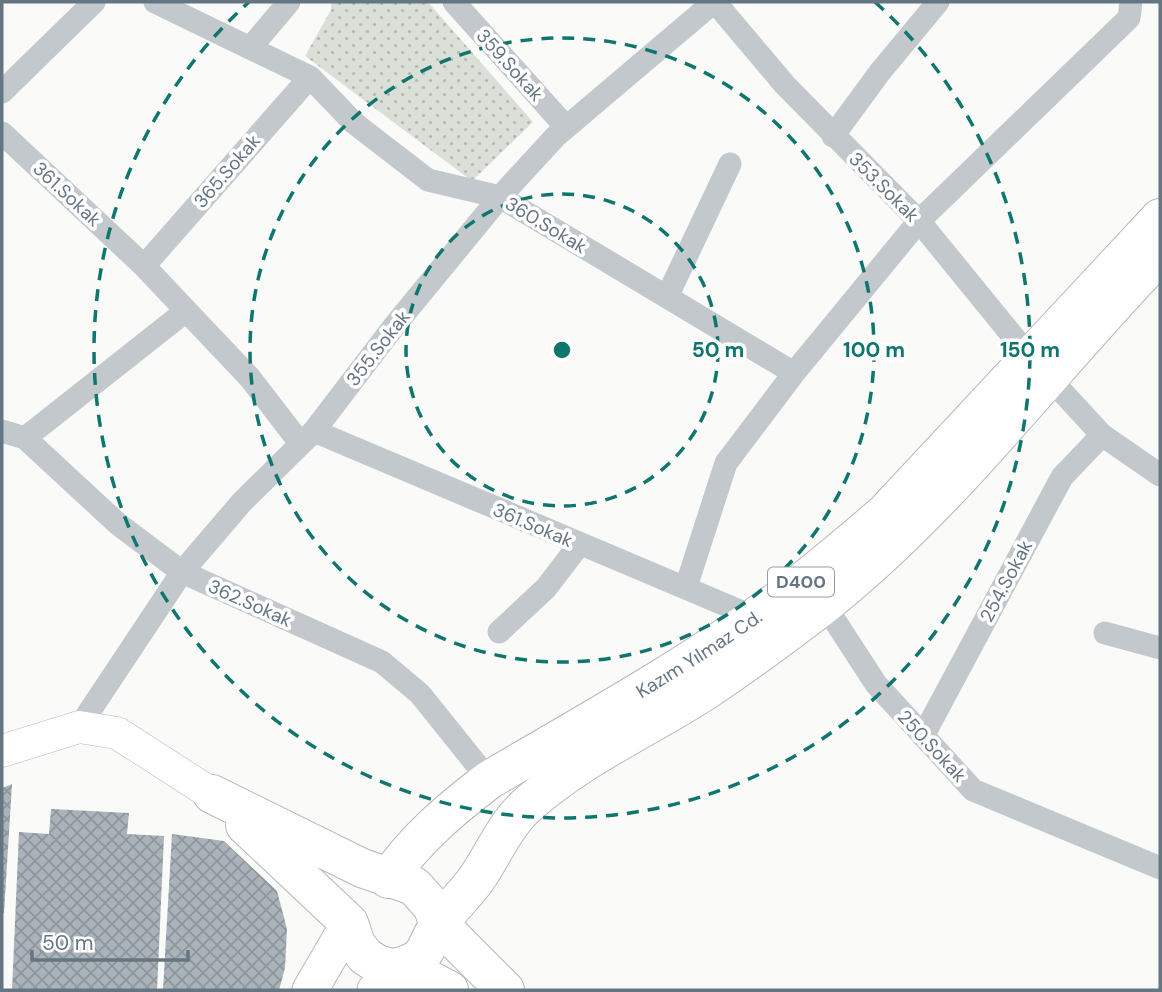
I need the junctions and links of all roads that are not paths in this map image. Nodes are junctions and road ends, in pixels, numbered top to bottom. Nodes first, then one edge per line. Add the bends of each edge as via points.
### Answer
1 (94, 2) edge
2 (155, 2) edge
3 (289, 2) edge
4 (454, 2) edge
5 (715, 2) edge
6 (938, 2) edge
7 (1130, 2) edge
8 (193, 10) edge
9 (251, 47) junction
10 (310, 77) junction
11 (2, 92) edge
12 (566, 127) junction
13 (2, 133) edge
14 (833, 136) junction
15 (730, 164) dead end
16 (500, 197) junction
17 (1160, 218) edge
18 (919, 221) junction
19 (1160, 255) edge
20 (144, 266) junction
21 (667, 297) junction
22 (186, 311) junction
23 (1039, 367) junction
24 (794, 373) junction
25 (2, 431) edge
26 (1102, 435) junction
27 (307, 437) junction
28 (25, 438) junction
29 (1160, 475) edge
30 (579, 545) junction
31 (182, 572) junction
32 (686, 587) junction
33 (824, 604) junction
34 (754, 617) junction
35 (499, 632) dead end
36 (1105, 633) dead end
37 (1160, 648) edge
38 (79, 727) junction
39 (923, 736) junction
40 (2, 751) edge
41 (489, 780) junction
42 (212, 794) junction
43 (1160, 868) edge
44 (388, 879) junction
45 (349, 923) junction
46 (439, 924) junction
47 (384, 979) edge
48 (310, 990) edge
49 (449, 990) edge
50 (505, 990) edge

1 - 11 street
2 - 8 street, 360.Sokak
3 - 9 street
4 - 12 street, 359.Sokak
5 - 12 street, 355.Sokak
5 - 14 street, 353.Sokak
6 - 14 street
7 - 18 street via 1129,18
8 - 9 street, 360.Sokak
9 - 10 street, 360.Sokak
10 - 16 street, 360.Sokak via 354,123 428,180
10 - 20 street, 365.Sokak
12 - 16 street, 355.Sokak
13 - 20 street, 361.Sokak
14 - 18 street, 353.Sokak
15 - 21 street
16 - 21 street, 360.Sokak
16 - 27 street, 355.Sokak
17 - 23 highway, Kazım Yılmaz Cd. / D400
18 - 23 street, 353.Sokak
18 - 24 street
19 - 23 highway, Kazım Yılmaz Cd. / D400 via 1091,326
20 - 22 street, 361.Sokak
21 - 24 street, 360.Sokak
22 - 27 street, 361.Sokak
22 - 28 street
23 - 26 street, 353.Sokak
23 - 33 highway, Kazım Yılmaz Cd. / D400 via 993,442 906,535
23 - 34 highway, Kazım Yılmaz Cd. / D400 via 885,513
24 - 32 street via 726,463
25 - 28 street, 362.Sokak
26 - 29 street, 353.Sokak
26 - 39 street, 254.Sokak via 1062,477
27 - 30 street, 361.Sokak
27 - 31 street, 355.Sokak via 242,502
28 - 31 street, 362.Sokak via 118,524
30 - 32 street, 361.Sokak
30 - 35 street via 546,588
31 - 38 street, 355.Sokak
31 - 41 street, 362.Sokak via 382,662 420,694
32 - 34 street, 361.Sokak
33 - 39 street, 250.Sokak via 876,684
33 - 46 highway, Kazım Yılmaz Cd. / D400 via 708,689 549,786 522,811
34 - 41 highway, Kazım Yılmaz Cd. / D400
36 - 37 street
38 - 40 street
38 - 42 street via 117,733
39 - 43 street, 250.Sokak via 973,790
41 - 44 highway, Kazım Yılmaz Cd. / D400 via 407,850
42 - 44 highway
42 - 45 highway
44 - 45 highway, D400 via 363,894
44 - 46 highway via 414,886 425,895
45 - 47 highway via 356,944 377,964
45 - 48 main road
46 - 47 highway, D400 via 419,959
46 - 50 highway
47 - 49 highway via 422,976

